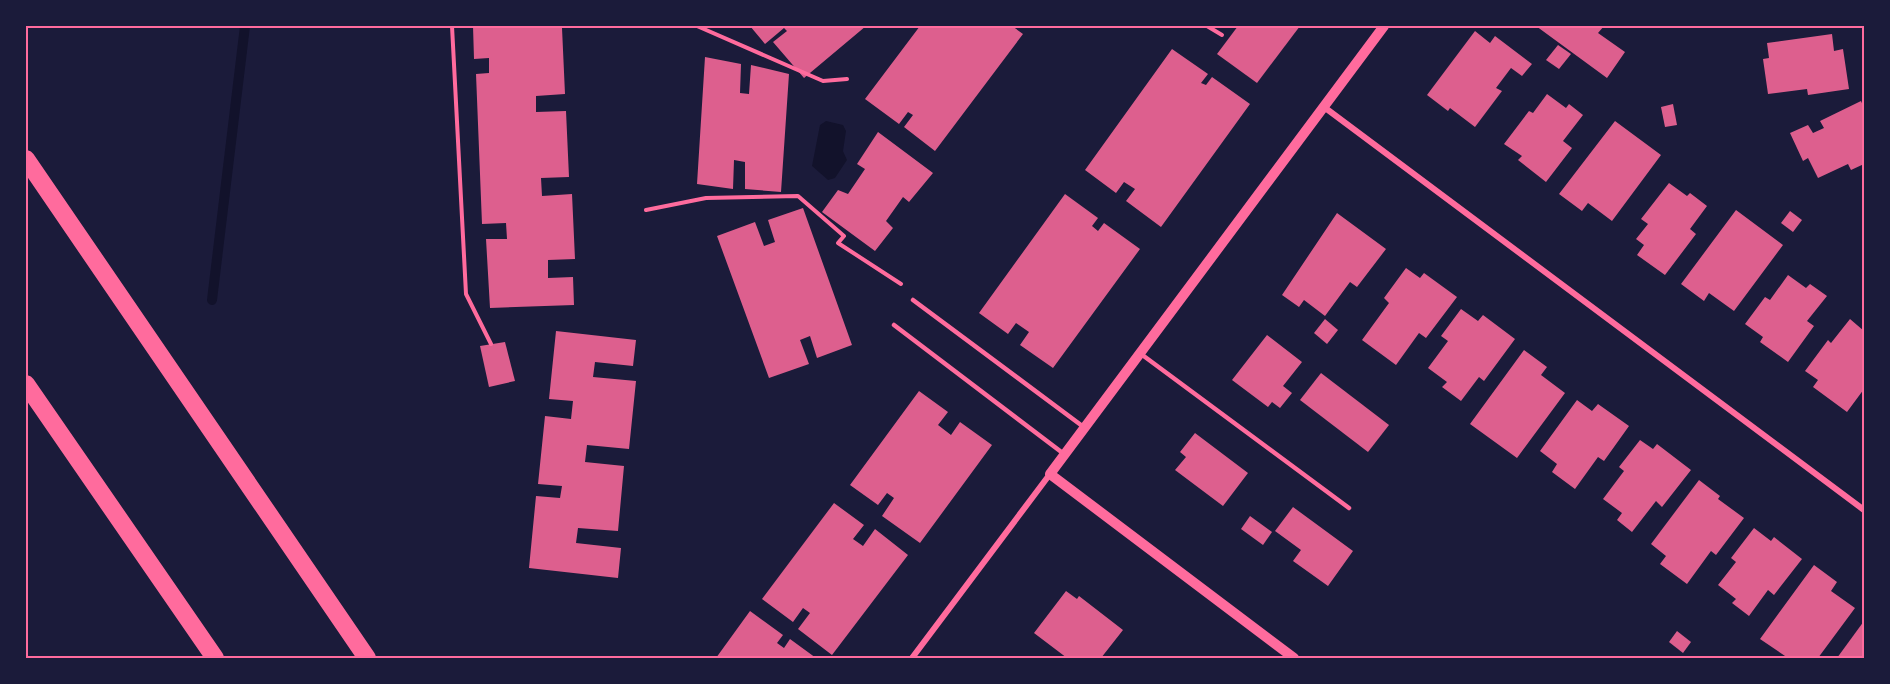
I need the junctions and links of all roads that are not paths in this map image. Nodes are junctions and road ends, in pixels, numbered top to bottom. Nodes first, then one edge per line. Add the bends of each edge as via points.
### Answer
1 (1384, 26) edge
2 (1324, 107) junction
3 (26, 159) edge
4 (913, 300) dead end
5 (894, 325) dead end
6 (1140, 353) junction
7 (26, 384) edge
8 (1085, 428) junction
9 (1065, 454) junction
10 (1050, 474) junction
11 (1348, 508) dead end
12 (1864, 510) edge
13 (215, 658) edge
14 (367, 658) edge
15 (912, 658) edge
16 (1294, 658) edge

1 - 2 street
2 - 6 street
2 - 12 street
3 - 14 highway
4 - 8 lane
5 - 9 lane
6 - 8 street
6 - 11 lane
7 - 13 highway
8 - 9 street
9 - 10 street
10 - 15 street
10 - 16 street

